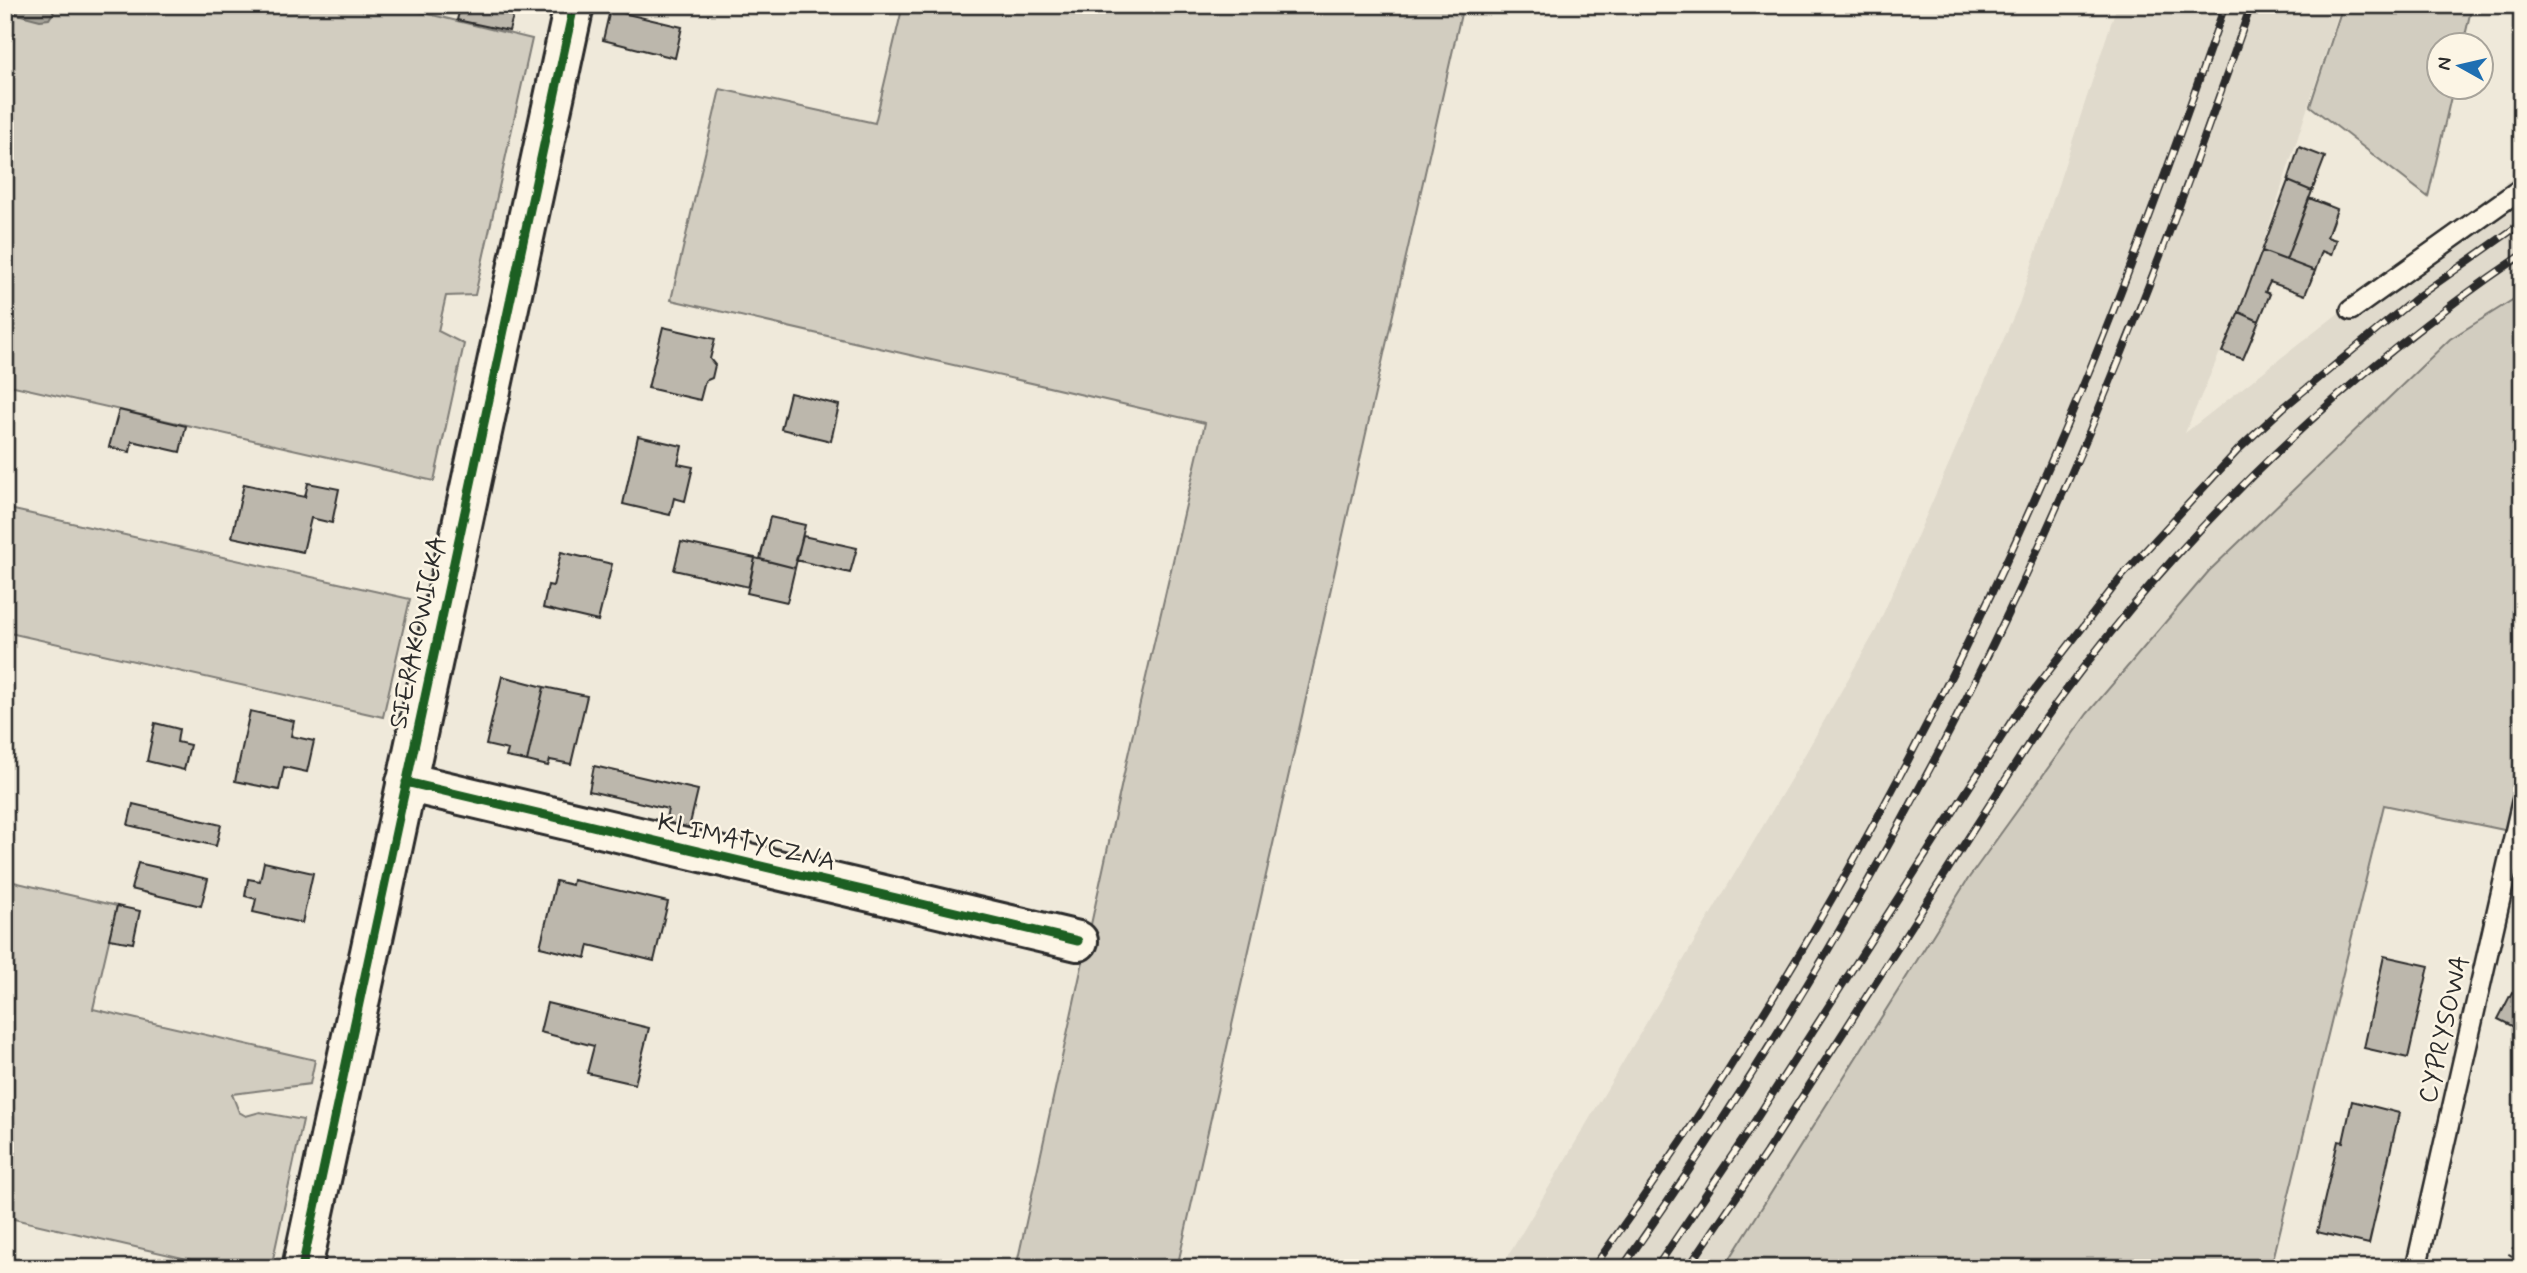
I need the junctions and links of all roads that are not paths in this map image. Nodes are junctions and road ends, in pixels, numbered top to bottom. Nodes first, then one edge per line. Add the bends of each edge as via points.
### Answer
1 (574, 5) edge
2 (2522, 188) edge
3 (2351, 310) dead end
4 (407, 782) junction
5 (2522, 802) edge
6 (1078, 941) dead end
7 (302, 1268) edge
8 (2416, 1268) edge

1 - 4 street, SIERAKOWICKA
2 - 3 lane
4 - 6 street, KLIMATYCZNA
4 - 7 street, SIERAKOWICKA
5 - 8 lane, CYPRYSOWA

